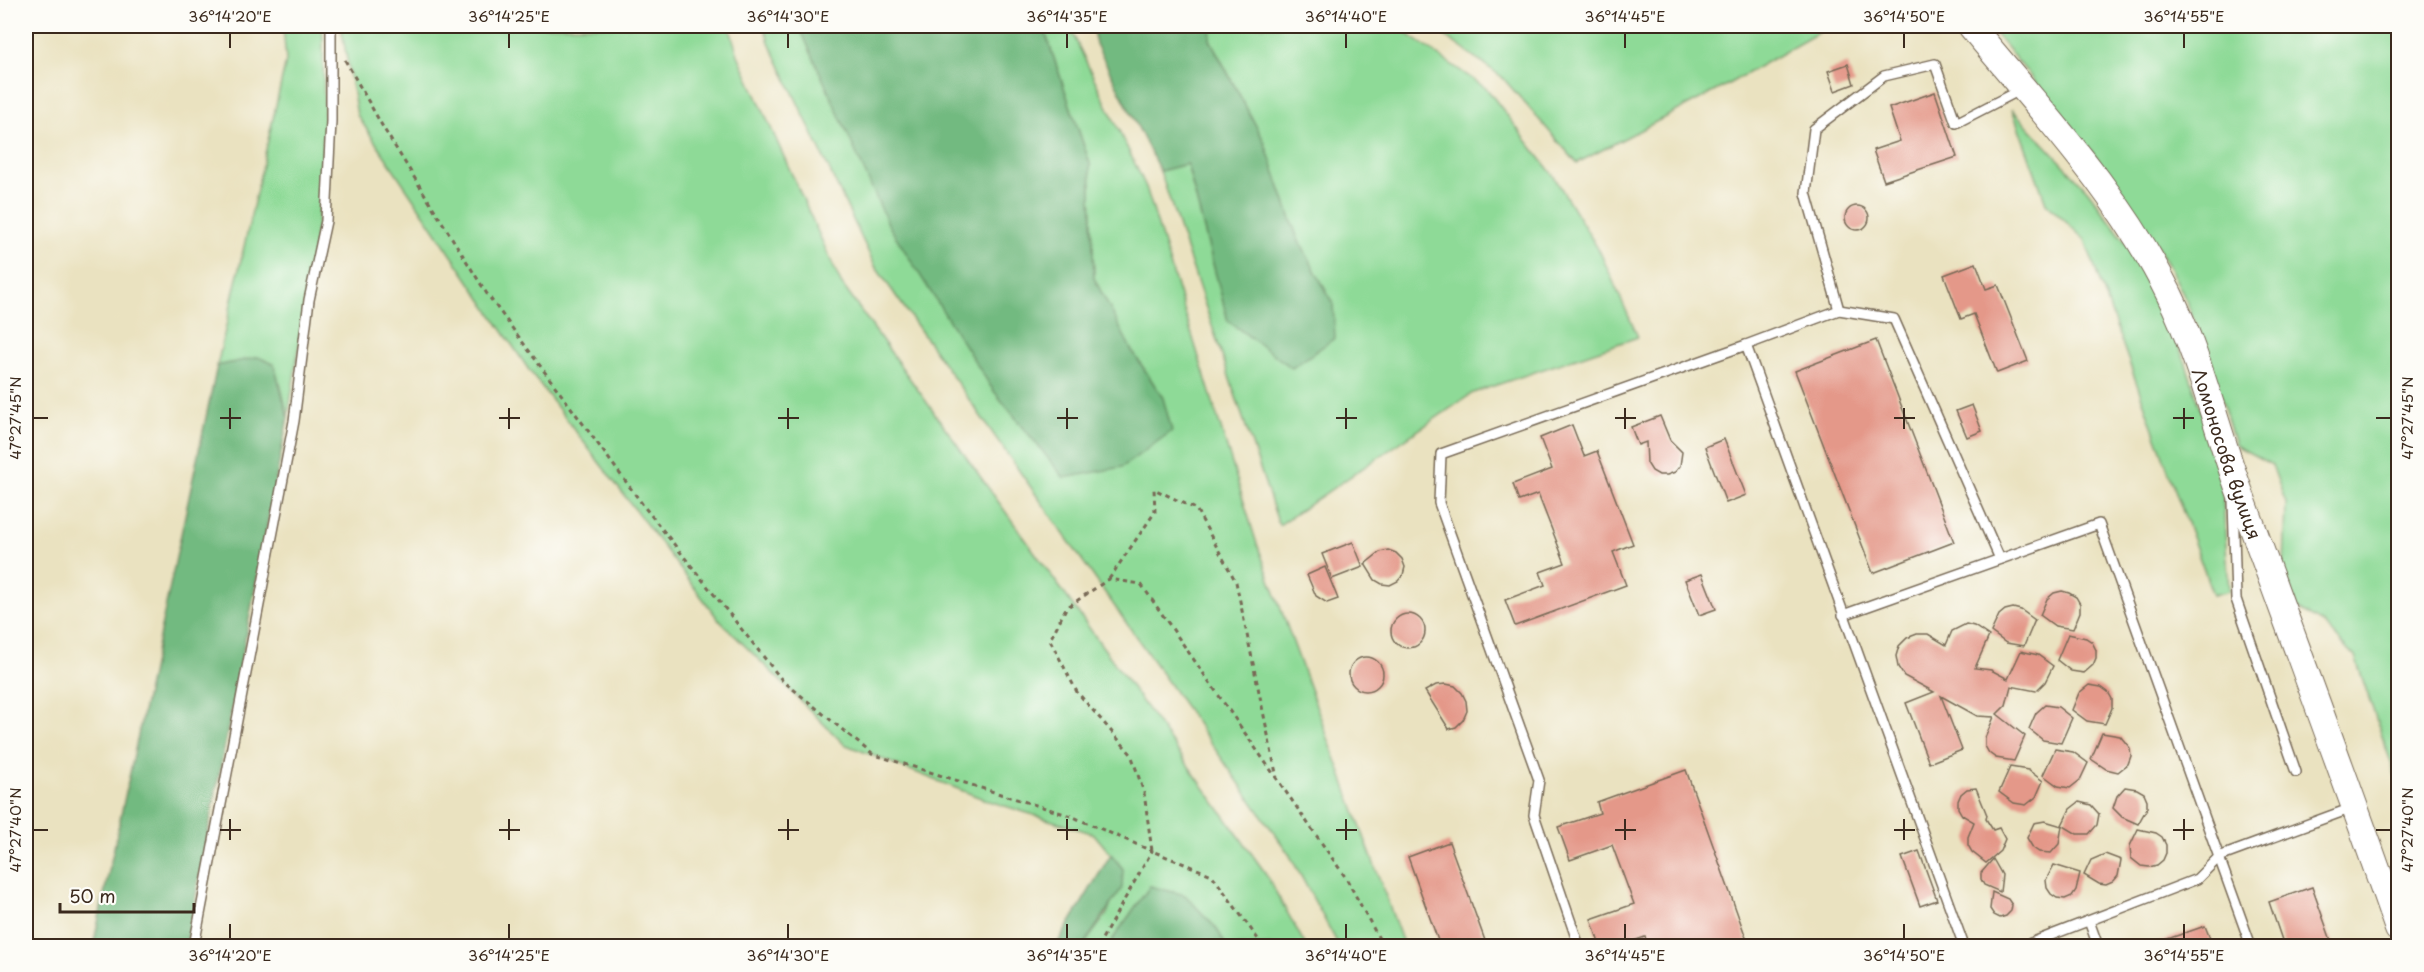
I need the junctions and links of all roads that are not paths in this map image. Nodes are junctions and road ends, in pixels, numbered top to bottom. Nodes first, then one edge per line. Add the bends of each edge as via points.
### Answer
1 (1971, 26) edge
2 (331, 30) edge
3 (2023, 89) junction
4 (1839, 310) junction
5 (1746, 345) junction
6 (2232, 471) junction
7 (2000, 559) junction
8 (1843, 615) junction
9 (2296, 772) dead end
10 (2355, 807) junction
11 (2219, 857) junction
12 (2090, 921) junction
13 (2398, 929) edge
14 (194, 946) edge
15 (1580, 946) edge
16 (1964, 946) edge
17 (2023, 946) edge
18 (2098, 946) edge
19 (2251, 946) edge

1 - 3 street, Ломоносова вулиця
2 - 14 lane via 326,220 309,300 294,421
3 - 4 lane via 1956,123 1935,64 1884,76 1814,129 1806,193
3 - 6 street, Ломоносова вулиця via 2095,177 2169,293 2196,356
4 - 5 lane
4 - 7 lane via 1894,320
5 - 8 lane
5 - 15 lane via 1442,454 1440,503 1539,780 1534,814
6 - 9 lane via 2236,599
6 - 10 street, Ломоносова вулиця
7 - 8 lane
7 - 11 lane via 2099,524
8 - 16 lane
10 - 11 lane
10 - 13 street, Ломоносова вулиця
11 - 12 lane via 2197,879
11 - 19 lane
12 - 17 lane
12 - 18 lane

